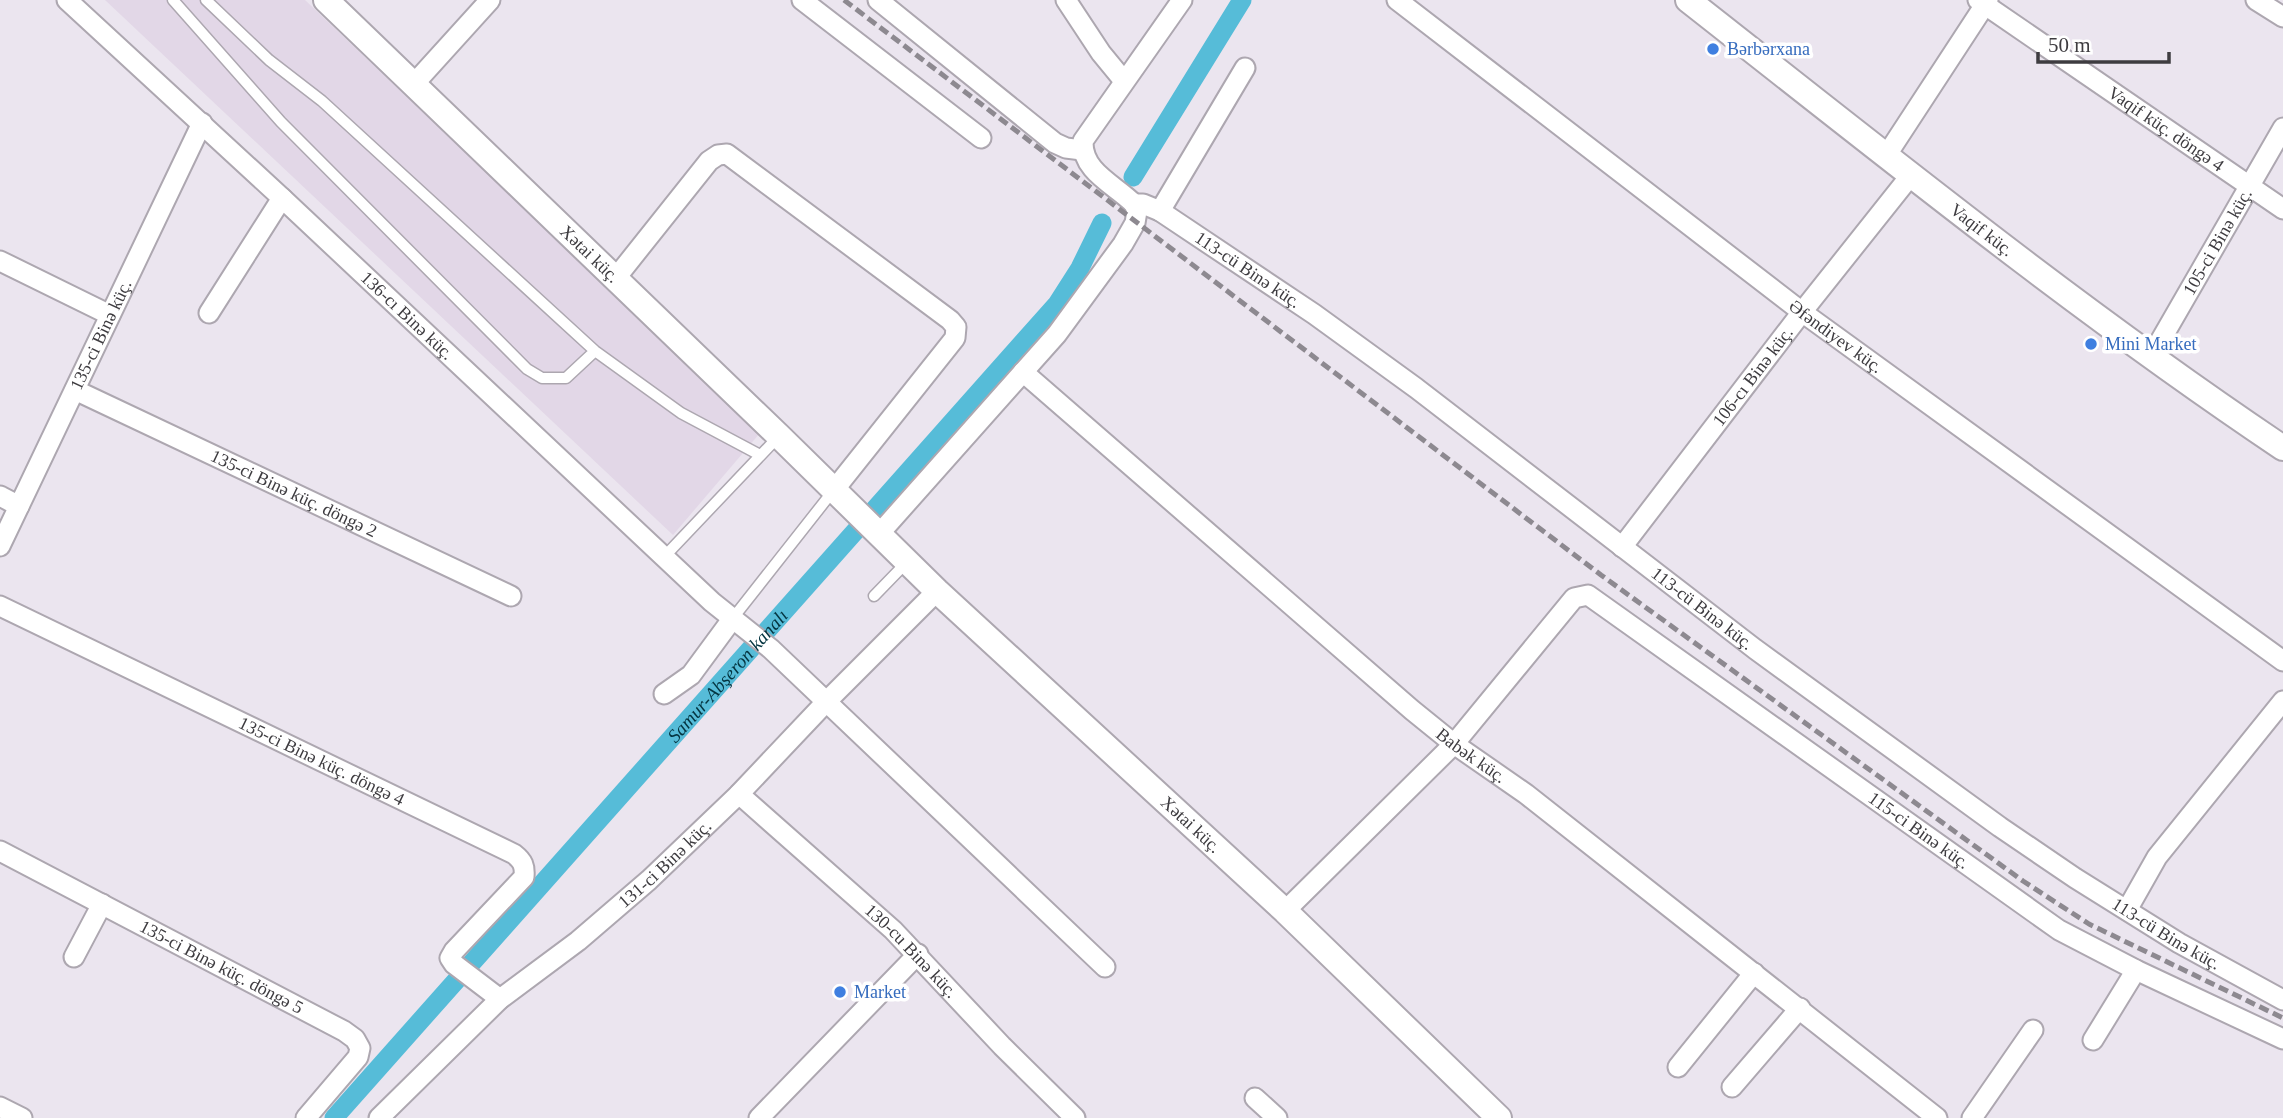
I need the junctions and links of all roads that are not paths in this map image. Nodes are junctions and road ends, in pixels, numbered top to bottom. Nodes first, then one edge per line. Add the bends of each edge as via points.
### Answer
1 (67, 0) edge
2 (173, 0) edge
3 (206, 0) edge
4 (326, 0) edge
5 (490, 0) edge
6 (802, 0) edge
7 (1066, 0) edge
8 (1182, 0) edge
9 (1397, 0) edge
10 (1688, 0) edge
11 (2256, 0) edge
12 (882, 1) edge
13 (1984, 2) edge
14 (2283, 17) edge
15 (1245, 68) dead end
16 (1124, 81) junction
17 (413, 85) junction
18 (202, 123) junction
19 (2283, 128) edge
20 (981, 138) dead end
21 (1082, 150) junction
22 (1886, 156) junction
23 (1911, 175) junction
24 (2250, 186) junction
25 (282, 198) junction
26 (1134, 204) junction
27 (2283, 209) edge
28 (1160, 211) junction
29 (0, 261) edge
30 (615, 279) junction
31 (1802, 312) junction
32 (209, 313) dead end
33 (110, 315) junction
34 (595, 351) junction
35 (2151, 357) junction
36 (1023, 372) junction
37 (75, 390) junction
38 (779, 436) junction
39 (2283, 448) edge
40 (760, 455) junction
41 (834, 490) junction
42 (0, 496) edge
43 (19, 506) junction
44 (879, 534) junction
45 (0, 546) edge
46 (1622, 547) junction
47 (664, 557) junction
48 (907, 562) junction
49 (937, 591) junction
50 (511, 596) dead end
51 (874, 596) dead end
52 (0, 606) edge
53 (740, 624) junction
54 (2283, 661) edge
55 (664, 694) dead end
56 (827, 701) junction
57 (2281, 707) edge
58 (1454, 744) junction
59 (738, 794) junction
60 (0, 851) edge
61 (102, 904) junction
62 (2127, 910) junction
63 (1285, 911) junction
64 (918, 954) junction
65 (74, 957) dead end
66 (1105, 967) dead end
67 (2136, 970) junction
68 (1754, 973) junction
69 (500, 999) junction
70 (2283, 1000) edge
71 (1800, 1008) junction
72 (2033, 1030) dead end
73 (2283, 1039) edge
74 (2093, 1040) dead end
75 (1678, 1067) dead end
76 (1732, 1087) dead end
77 (1255, 1098) dead end
78 (0, 1107) edge
79 (22, 1118) edge
80 (306, 1118) edge
81 (379, 1118) edge
82 (759, 1118) edge
83 (1075, 1118) edge
84 (1277, 1118) edge
85 (1499, 1118) edge
86 (1937, 1118) edge
87 (1972, 1118) edge

1 - 18 street, 136-cı Binə küç.
2 - 34 lane via 281,122 527,369 542,378 566,379
3 - 34 lane
4 - 17 street, Xətai küç.
5 - 17 street
6 - 20 street
7 - 16 street
8 - 16 street
9 - 31 street, Əfəndiyev küç.
10 - 22 street, Vaqif küç.
11 - 14 street
12 - 21 street via 1055,143
13 - 22 street
13 - 24 street, Vaqif küç. döngə 4
15 - 28 street
16 - 21 street via 1088,131
17 - 30 street, Xətai küç.
18 - 25 street, 136-cı Binə küç.
18 - 33 street, 135-ci Binə küç.
19 - 24 street, 105-ci Binə küç.
21 - 26 street via 1091,166
22 - 23 street, Vaqif küç.
23 - 31 street, 106-cı Binə küç.
23 - 35 street, Vaqif küç.
24 - 27 street, Vaqif küç. döngə 4
24 - 35 street, 105-ci Binə küç.
25 - 32 street
25 - 47 street, 136-cı Binə küç.
26 - 28 street, 113-cü Binə küç.
26 - 36 street via 1135,223 1112,260
28 - 46 street, 113-cü Binə küç. via 1337,330
29 - 33 street
30 - 38 street, Xətai küç.
30 - 41 street via 709,161 727,154 950,320 956,327 955,338
31 - 46 street, 106-cı Binə küç.
31 - 54 street, Əfəndiyev küç.
33 - 37 street, 135-ci Binə küç.
34 - 40 lane via 681,413
35 - 39 street, Vaqif küç.
36 - 44 street
36 - 58 street, Babək küç.
37 - 43 street, 135-ci Binə küç.
37 - 50 street, 135-ci Binə küç. döngə 2
38 - 40 lane
38 - 41 street, Xətai küç.
40 - 47 lane
41 - 44 street, Xətai küç.
41 - 53 lane
42 - 43 street
43 - 45 street, 135-ci Binə küç.
44 - 48 street, Xətai küç.
46 - 62 street, 113-cü Binə küç. via 1989,819
47 - 53 street, 136-cı Binə küç.
48 - 49 street, Xətai küç.
48 - 51 lane
49 - 56 street, 131-ci Binə küç.
49 - 63 street, Xətai küç.
52 - 69 street, 135-ci Binə küç. döngə 4 via 522,860 524,877 450,958
53 - 55 street via 691,675
53 - 56 street, 136-cı Binə küç.
56 - 59 street, 131-ci Binə küç.
56 - 66 street, 136-cı Binə küç.
57 - 62 street via 2157,857
58 - 63 street
58 - 67 street, 115-ci Binə küç. via 1574,598 1588,595 2059,930
58 - 68 street, Babək küç. via 1527,794
59 - 64 street, 130-cu Binə küç.
59 - 69 street, 131-ci Binə küç. via 607,918
60 - 61 street, 135-ci Binə küç. döngə 5
61 - 65 street
61 - 80 street, 135-ci Binə küç. döngə 5 via 355,1039 358,1057
62 - 70 street, 113-cü Binə küç.
63 - 85 street, Xətai küç.
64 - 82 street
64 - 83 street, 130-cu Binə küç.
67 - 73 street, 115-ci Binə küç.
67 - 74 street
68 - 71 street, Babək küç.
68 - 75 street
69 - 81 street, 131-ci Binə küç.
71 - 76 street
71 - 86 street, Babək küç.
72 - 87 street
77 - 84 street
78 - 79 street

